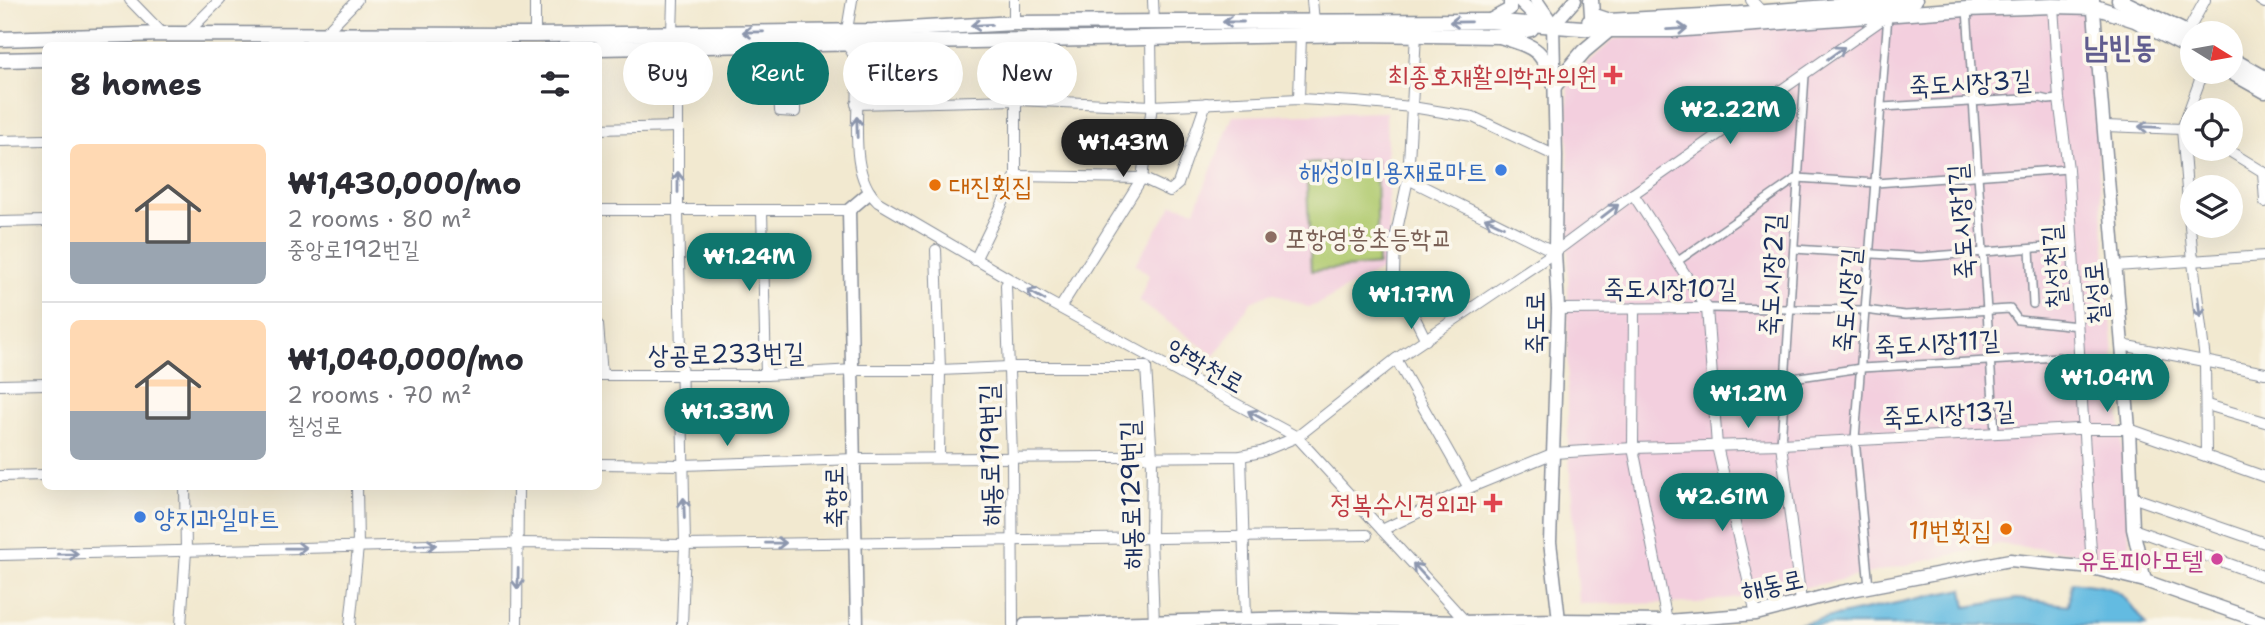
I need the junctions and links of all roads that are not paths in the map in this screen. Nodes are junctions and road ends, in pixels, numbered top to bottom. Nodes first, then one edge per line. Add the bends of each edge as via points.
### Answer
1 (130, 0) edge
2 (220, 0) edge
3 (357, 0) edge
4 (535, 0) edge
5 (673, 0) edge
6 (852, 0) edge
7 (1014, 0) edge
8 (1153, 0) edge
9 (1312, 0) edge
10 (1510, 0) edge
11 (1519, 0) edge
12 (1536, 0) edge
13 (1574, 0) edge
14 (1591, 0) edge
15 (1751, 0) edge
16 (1915, 0) edge
17 (2119, 0) edge
18 (2205, 0) edge
19 (2260, 0) edge
20 (1858, 2) edge
21 (2265, 3) edge
22 (2094, 4) edge
23 (1890, 6) edge
24 (2053, 6) junction
25 (1967, 9) junction
26 (1762, 12) junction
27 (1488, 21) junction
28 (2196, 21) edge
29 (1154, 22) junction
30 (1314, 22) junction
31 (1014, 23) junction
32 (1553, 25) junction
33 (1609, 25) junction
34 (2180, 29) edge
35 (163, 34) junction
36 (186, 34) junction
37 (324, 34) junction
38 (1301, 34) junction
39 (1416, 34) junction
40 (535, 35) junction
41 (846, 36) junction
42 (1499, 36) junction
43 (1151, 37) junction
44 (0, 39) edge
45 (512, 40) edge
46 (675, 40) junction
47 (780, 40) junction
48 (849, 42) edge
49 (2180, 43) edge
50 (602, 48) edge
51 (42, 59) edge
52 (0, 60) edge
53 (2244, 66) edge
54 (1805, 75) junction
55 (2265, 78) edge
56 (2244, 79) edge
57 (1555, 85) junction
58 (2265, 91) edge
59 (1299, 99) junction
60 (2059, 99) junction
61 (1973, 102) junction
62 (1077, 103) edge
63 (1206, 103) junction
64 (856, 105) edge
65 (1016, 105) edge
66 (1152, 106) junction
67 (1412, 107) junction
68 (1882, 107) junction
69 (2105, 126) junction
70 (678, 127) junction
71 (602, 129) edge
72 (2180, 131) edge
73 (42, 140) edge
74 (0, 141) edge
75 (1556, 156) junction
76 (2243, 160) edge
77 (2189, 161) edge
78 (2068, 169) junction
79 (2264, 173) edge
80 (1978, 175) junction
81 (1016, 176) junction
82 (1142, 178) junction
83 (1797, 178) junction
84 (1408, 179) junction
85 (1876, 183) junction
86 (1633, 194) junction
87 (873, 198) junction
88 (2265, 202) edge
89 (602, 210) edge
90 (849, 210) junction
91 (678, 211) junction
92 (762, 211) junction
93 (42, 221) edge
94 (0, 222) edge
95 (2073, 245) junction
96 (1794, 249) junction
97 (2030, 249) junction
98 (936, 250) dead end
99 (1555, 252) junction
100 (1871, 254) junction
101 (1983, 254) junction
102 (2265, 256) edge
103 (975, 260) junction
104 (1678, 261) junction
105 (2193, 262) junction
106 (2116, 266) junction
107 (1006, 285) dead end
108 (2033, 304) dead end
109 (1060, 308) junction
110 (1634, 308) junction
111 (1707, 308) junction
112 (1791, 308) junction
113 (1558, 309) junction
114 (1866, 310) junction
115 (1987, 310) junction
116 (2078, 326) junction
117 (1426, 340) junction
118 (2122, 345) junction
119 (2058, 357) dead end
120 (1396, 359) junction
121 (1990, 360) junction
122 (2205, 360) junction
123 (1009, 367) junction
124 (1146, 367) joint
125 (1861, 368) junction
126 (854, 370) junction
127 (940, 370) junction
128 (2265, 373) edge
129 (602, 375) edge
130 (766, 375) junction
131 (681, 376) junction
132 (1786, 379) junction
133 (42, 384) edge
134 (0, 385) edge
135 (2207, 405) junction
136 (2265, 422) edge
137 (2085, 429) junction
138 (2129, 429) junction
139 (1995, 432) junction
140 (1297, 436) junction
141 (1855, 439) junction
142 (1781, 444) junction
143 (1717, 446) junction
144 (1633, 448) junction
145 (1555, 453) junction
146 (1241, 456) junction
147 (2206, 456) junction
148 (1012, 457) junction
149 (1152, 457) junction
150 (939, 458) junction
151 (856, 459) junction
152 (602, 464) edge
153 (682, 465) junction
154 (42, 475) edge
155 (0, 476) edge
156 (2265, 477) edge
157 (1469, 488) junction
158 (185, 490) edge
159 (357, 490) edge
160 (518, 490) edge
161 (2132, 497) junction
162 (2133, 529) junction
163 (1382, 530) junction
164 (1367, 535) dead end
165 (1150, 538) junction
166 (1245, 538) junction
167 (1012, 539) junction
168 (855, 541) junction
169 (518, 542) junction
170 (2265, 543) edge
171 (685, 545) junction
172 (358, 547) junction
173 (186, 551) junction
174 (0, 555) edge
175 (2092, 568) junction
176 (2265, 577) edge
177 (2145, 582) junction
178 (1869, 587) junction
179 (1801, 602) junction
180 (1756, 614) junction
181 (1246, 620) junction
182 (1667, 621) junction
183 (1466, 622) junction
184 (1559, 622) edge
185 (2265, 623) edge
186 (1154, 624) edge
187 (181, 625) edge
188 (350, 625) edge
189 (517, 625) edge
190 (682, 625) edge
191 (857, 625) edge
192 (1013, 625) edge
193 (1025, 625) edge

1 - 35 street
2 - 36 street
3 - 37 street
4 - 40 street
5 - 46 street
6 - 41 street
7 - 31 street
8 - 29 street
9 - 30 street
10 - 27 main road via 1510,9
11 - 32 main road
12 - 32 main road
13 - 32 main road
14 - 32 main road
14 - 33 main road via 1592,15
15 - 26 street
16 - 23 main road
17 - 34 main road
18 - 28 street
19 - 21 street
20 - 23 main road
20 - 26 main road
22 - 24 main road
22 - 49 main road
22 - 69 main road, 칠성로
23 - 25 main road
33 -> 23 main road via 1672,30
54 -> 23 street
23 - 68 street, 죽도시장길
24 - 25 main road
24 - 60 street, 칠성천길
25 - 61 street, 죽도시장1길
26 - 33 main road
27 -> 30 main road
27 - 32 main road
30 -> 29 main road
29 - 31 main road
31 -> 41 main road
32 - 33 main road
32 - 42 main road
32 - 57 main road, 죽도로
33 - 57 main road
35 - 36 main road
35 - 44 main road
36 - 37 main road
37 - 45 main road
38 - 39 main road
38 - 43 main road
38 - 59 street
39 - 42 main road
39 - 67 street
40 - 45 main road
40 - 46 main road
41 - 43 main road
41 - 47 main road
41 - 48 street
42 - 57 main road via 1535,48
43 - 66 street
46 - 47 main road
46 - 50 main road
46 - 70 street
47 - 47 street via 780,111 795,112 795,106 784,105
51 - 52 main road
53 - 55 main road
54 - 83 street, 죽도시장2길
54 - 86 street
56 - 58 main road
57 - 75 main road, 죽도로
59 - 63 street
59 - 67 street
60 - 61 street, 죽도시장3길
60 - 78 street, 칠성천길
61 - 68 street, 죽도시장3길
61 - 80 street, 죽도시장1길
62 - 66 street
63 - 66 street
63 - 82 street via 1178,184 1170,191
87 -> 64 street via 858,155
65 - 81 street
66 - 82 street
67 - 75 street via 1473,117
67 - 84 street
68 - 85 street, 죽도시장길
72 -> 69 street
69 - 106 main road, 칠성로
70 - 71 street
91 -> 70 street
73 - 74 street
75 - 99 main road, 죽도로
76 - 79 street
77 - 105 street
78 - 80 street
78 - 95 street, 칠성천길
79 - 88 street
80 - 85 street
80 - 101 street, 죽도시장1길
81 - 82 street
81 - 103 street
82 - 109 street
83 - 85 street
83 - 96 street, 죽도시장2길
83 - 104 street
99 -> 84 street
84 - 117 street via 1395,239 1394,276
85 - 100 street, 죽도시장길
99 -> 86 street
86 - 104 street
87 - 90 main road
87 - 103 street, 양학천로
89 - 91 street
90 - 92 street
90 - 126 main road, 축항로
91 - 92 street
91 - 131 street
92 - 130 street
93 - 94 street
95 - 97 street
95 - 116 street, 칠성천길
96 - 100 street
96 - 112 street, 죽도시장2길
97 - 101 street
97 - 108 street
98 - 127 street
99 - 113 main road, 죽도로
99 - 117 street
100 - 101 street
100 - 114 street, 죽도시장길
101 - 115 street, 죽도시장1길
102 - 105 street
109 -> 103 street, 양학천로
104 - 111 street
105 - 106 street
105 -> 122 street
106 - 118 main road, 칠성로
107 - 123 street, 해동로119번길
140 -> 109 street, 양학천로
110 - 111 street, 죽도시장10길
110 - 113 street, 죽도시장10길
110 - 144 street
111 - 112 street, 죽도시장10길
111 - 143 street
112 - 114 street, 죽도시장10길
112 - 132 street, 죽도시장2길
113 - 145 main road, 죽도로
114 - 115 street, 죽도시장10길 via 1905,315
114 - 125 street, 죽도시장길
115 - 116 street, 죽도시장10길 via 2010,309 2018,320
115 - 121 street, 죽도시장1길
116 - 137 street, 칠성천길
117 - 120 street
118 - 122 street
118 - 138 main road, 칠성로
119 - 121 street, 죽도시장11길
120 - 140 street
120 - 157 street
121 - 125 street, 죽도시장11길
121 - 139 street, 죽도시장1길
122 - 128 street
122 - 135 street
123 - 124 street, 양학천로
123 - 127 street
123 - 148 street, 해동로119번길
124 - 149 street, 해동로129번길
125 - 132 street, 죽도시장11길
125 - 141 street, 죽도시장길
126 - 127 street
126 - 130 street, 상공로233번길
126 - 151 main road, 축항로
127 - 150 street
129 - 131 street, 상공로233번길
130 - 131 street, 상공로233번길
131 - 153 street
132 - 142 street, 죽도시장2길
133 - 134 street
135 - 136 street
135 - 147 street
137 - 138 street, 죽도시장13길
137 - 139 street, 죽도시장13길
137 - 175 street, 칠성천길
138 - 147 street, 죽도시장13길
138 - 161 main road, 칠성로
139 - 141 street, 죽도시장13길
140 - 146 street
140 - 163 street, 양학천로
141 - 142 street, 죽도시장13길
141 - 178 street, 죽도시장길
142 - 143 street, 죽도시장13길
142 - 179 street, 죽도시장2길
143 - 144 street, 죽도시장13길
143 - 180 street
144 - 145 street, 죽도시장13길
144 - 182 street
145 - 157 street, 죽도시장13길
145 - 184 main road, 죽도로 via 1550,542
146 - 149 street
146 - 166 street
147 - 156 street, 죽도시장13길
148 - 149 street
148 - 150 street
148 - 167 street, 해동로119번길
149 - 165 street, 해동로129번길
150 - 151 street
151 - 153 street
151 - 168 main road, 축항로
152 - 153 street
171 -> 153 street
154 - 155 street
157 - 163 street, 죽도시장13길
158 - 173 street
159 - 172 street
160 - 169 street
161 - 162 main road, 칠성로
161 - 170 street
162 - 176 street
162 - 177 main road, 칠성로
183 -> 163 street, 양학천로
164 - 166 street
165 - 166 street
165 - 167 street
165 - 186 street, 해동로129번길
166 - 181 street
167 - 168 street
167 - 192 street, 해동로119번길
171 -> 168 street
168 - 191 main road, 축항로
169 - 171 street
172 -> 169 street
169 -> 189 street
171 - 190 street
173 -> 172 street
172 - 188 street
174 -> 173 street
173 - 187 street
175 - 177 main road, 해동로
175 - 178 main road, 해동로 via 2010,560
177 - 185 main road, 해동로
178 - 179 main road, 해동로
179 - 180 main road, 해동로
180 - 182 main road, 해동로
181 - 183 main road, 해동로
181 - 186 main road, 해동로
182 - 184 main road, 해동로
183 - 184 main road, 해동로
186 - 193 main road, 해동로

